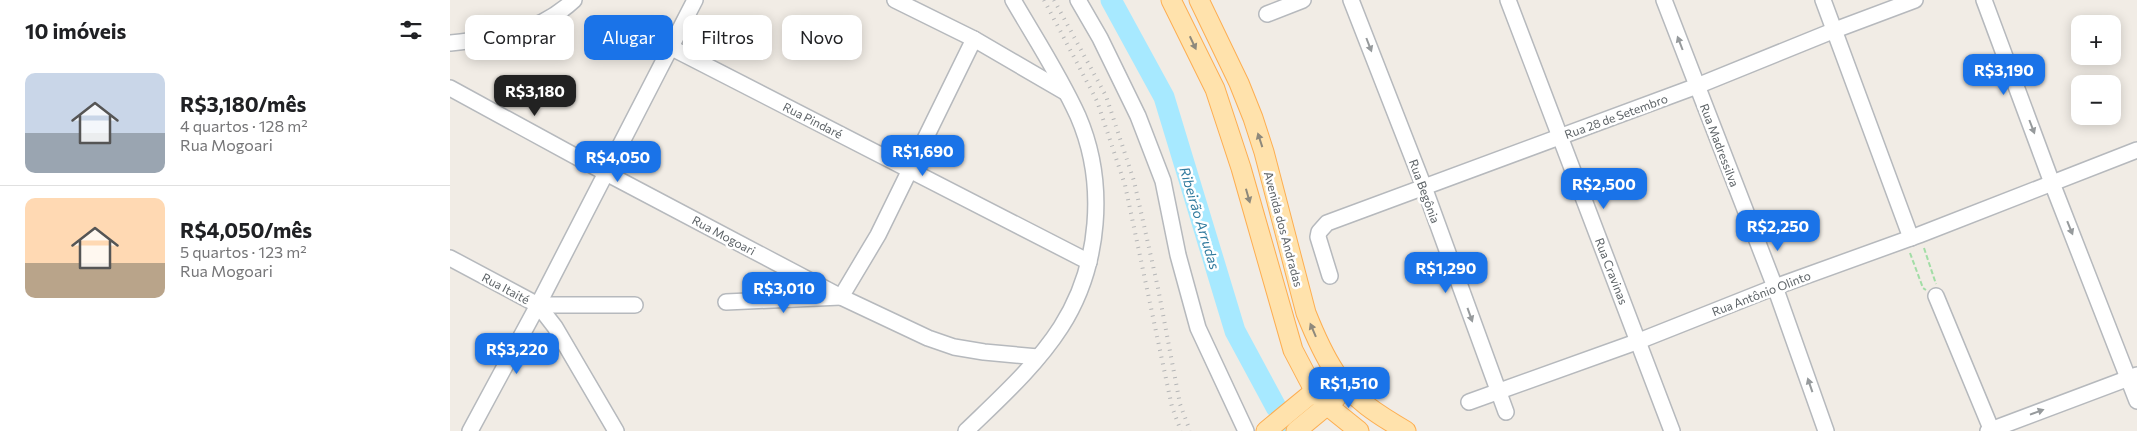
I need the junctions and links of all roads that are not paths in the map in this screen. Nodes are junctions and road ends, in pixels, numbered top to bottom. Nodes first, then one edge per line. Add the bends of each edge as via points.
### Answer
1 (574, 0) edge
2 (695, 0) edge
3 (895, 0) edge
4 (1013, 0) edge
5 (1078, 0) edge
6 (1171, 0) edge
7 (1199, 0) edge
8 (1303, 0) edge
9 (1351, 0) edge
10 (1508, 0) edge
11 (1664, 0) edge
12 (1823, 0) edge
13 (1915, 0) edge
14 (1984, 0) edge
15 (1267, 14) dead end
16 (1835, 30) junction
17 (974, 39) junction
18 (673, 41) edge
19 (450, 43) edge
20 (673, 49) edge
21 (663, 60) edge
22 (1697, 86) junction
23 (450, 88) edge
24 (1066, 92) junction
25 (1560, 137) junction
26 (2137, 150) edge
27 (910, 170) junction
28 (606, 173) junction
29 (2052, 183) junction
30 (1424, 187) junction
31 (1912, 238) junction
32 (450, 258) edge
33 (1089, 262) junction
34 (1330, 276) dead end
35 (1775, 287) junction
36 (1936, 296) road end
37 (841, 297) junction
38 (726, 302) dead end
39 (635, 305) dead end
40 (538, 306) junction
41 (1639, 341) junction
42 (1038, 357) junction
43 (1335, 373) junction
44 (2133, 377) edge
45 (1347, 387) junction
46 (1498, 390) junction
47 (1310, 395) junction
48 (2137, 401) edge
49 (1469, 402) dead end
50 (1323, 410) junction
51 (1506, 412) dead end
52 (470, 431) edge
53 (616, 431) edge
54 (966, 431) edge
55 (1246, 431) edge
56 (1266, 431) edge
57 (1296, 431) edge
58 (1359, 431) edge
59 (1406, 431) edge
60 (1672, 431) edge
61 (1826, 431) edge
62 (1990, 431) edge

1 - 19 street via 561,12 502,38
2 - 18 street
3 - 17 street
4 - 24 street
5 - 55 street via 1138,116 1163,181 1178,255 1198,328
6 -> 47 main road, Avenida dos Andradas via 1215,88 1287,334
43 -> 7 main road, Avenida dos Andradas via 1306,313 1253,118
8 - 15 street
9 -> 30 street, Rua Begônia
10 - 25 street, Rua Cravinas
22 -> 11 street, Rua Madressilva
12 - 16 street
13 - 16 street, Rua 28 de Setembro
14 -> 29 street
16 - 22 street, Rua 28 de Setembro
16 - 31 street
17 - 24 street
17 - 27 street
20 - 27 street, Rua Pindaré
21 - 28 street
22 - 25 street, Rua 28 de Setembro
22 - 35 street, Rua Madressilva
23 - 28 street, Rua Mogoari
24 - 33 street via 1086,139 1096,181 1096,217
25 - 30 street, Rua 28 de Setembro
25 - 41 street, Rua Cravinas
26 - 29 street, Rua Antônio Olinto
27 - 33 street, Rua Pindaré
27 - 37 street via 878,235
28 - 37 street, Rua Mogoari
28 - 40 street
29 - 31 street, Rua Antônio Olinto
29 -> 44 street
30 - 34 street, Rua 28 de Setembro via 1327,224 1319,232 1319,243
30 -> 46 street, Rua Begônia
31 - 35 street, Rua Antônio Olinto
32 - 40 street, Rua Itaité
33 - 42 street via 1078,295 1060,328
35 - 41 street, Rua Antônio Olinto
61 -> 35 street, Rua Madressilva
36 - 62 street
37 - 38 street
37 - 42 street, Rua Mogoari via 954,347
39 - 40 street
40 - 52 street
40 - 53 street, Rua Itaité via 555,327
41 - 46 street, Rua Antônio Olinto
41 - 60 street, Rua Cravinas
42 - 54 street
43 - 45 main road, Avenida dos Andradas
43 - 47 main road
44 - 48 street
62 -> 44 street
45 - 50 main road
45 - 59 main road, Avenida dos Andradas
46 - 49 street, Rua Antônio Olinto
46 - 51 street, Rua Begônia
47 - 50 main road, Avenida dos Andradas
47 - 56 main road
50 - 57 main road
50 - 58 main road, Avenida dos Andradas

